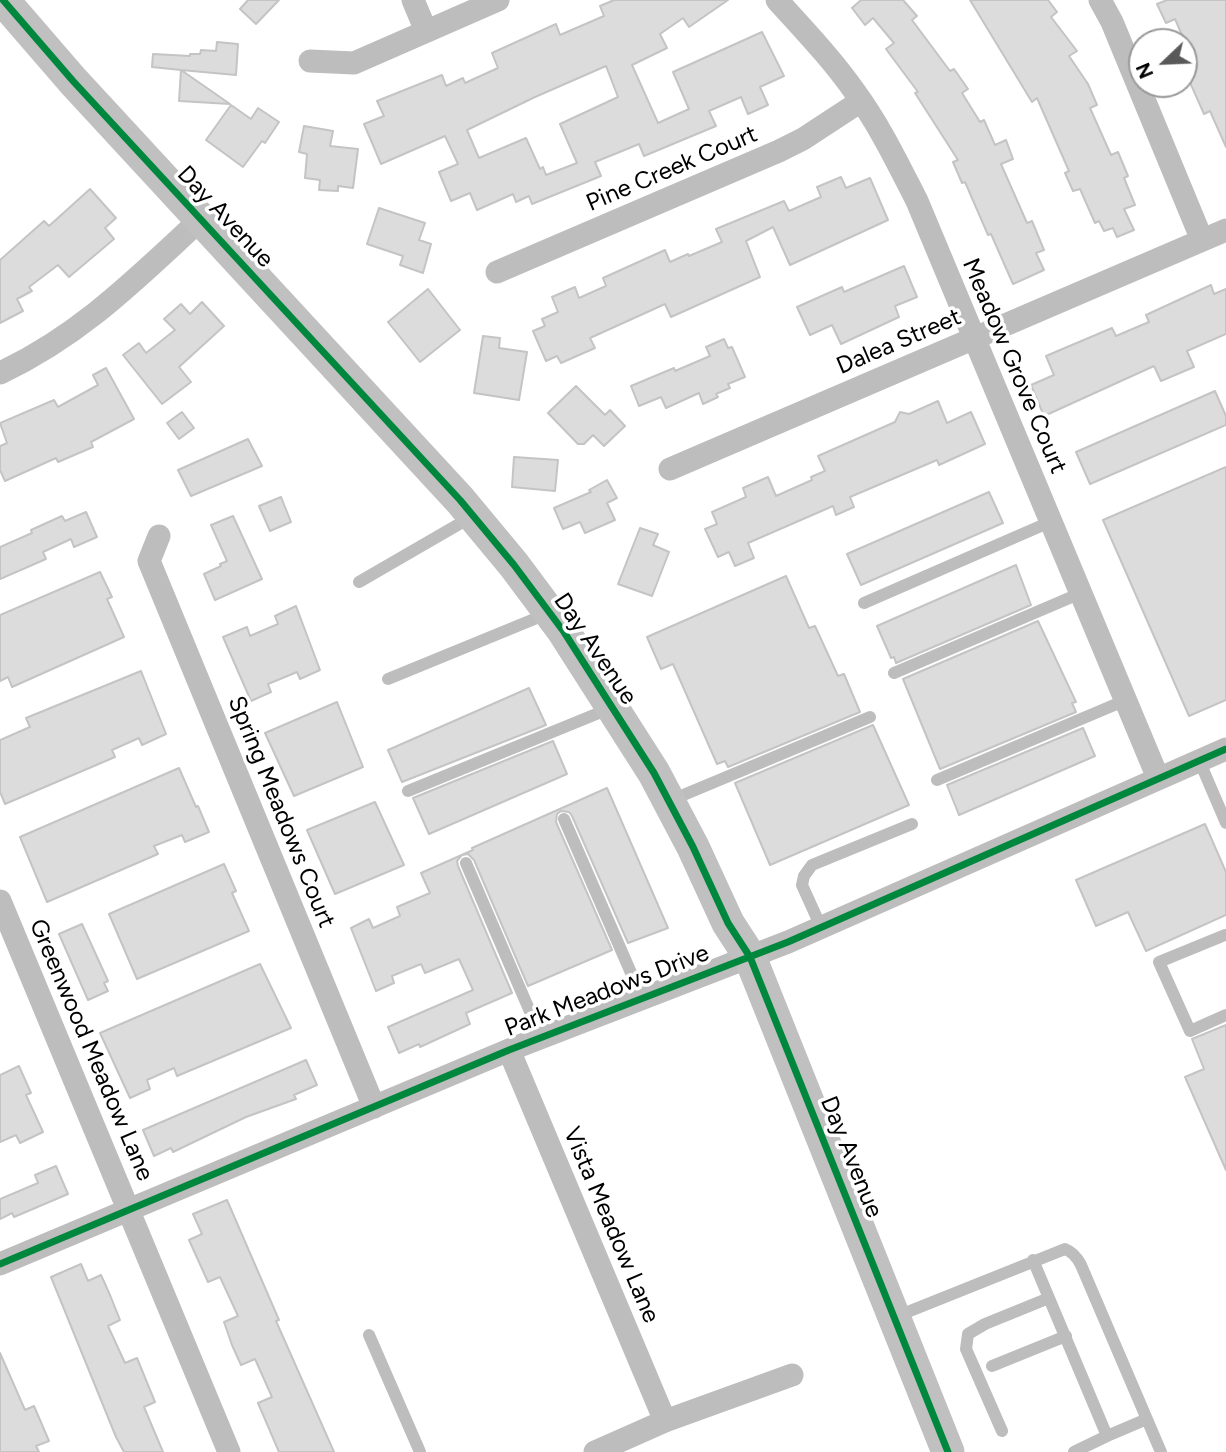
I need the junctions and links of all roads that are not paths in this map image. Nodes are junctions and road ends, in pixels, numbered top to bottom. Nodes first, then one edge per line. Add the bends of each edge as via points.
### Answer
1 (3, 0) edge
2 (413, 0) edge
3 (498, 0) edge
4 (777, 0) edge
5 (1100, 0) edge
6 (426, 31) junction
7 (310, 61) dead end
8 (861, 101) junction
9 (201, 219) junction
10 (1226, 230) edge
11 (1202, 240) junction
12 (497, 272) dead end
13 (974, 338) junction
14 (0, 373) edge
15 (670, 469) dead end
16 (473, 516) junction
17 (1050, 522) junction
18 (159, 536) dead end
19 (359, 582) dead end
20 (1081, 593) junction
21 (864, 603) dead end
22 (550, 613) junction
23 (894, 673) dead end
24 (388, 679) dead end
25 (1126, 700) junction
26 (612, 708) junction
27 (870, 717) dead end
28 (1225, 753) edge
29 (1199, 760) junction
30 (1158, 778) junction
31 (937, 780) dead end
32 (408, 792) dead end
33 (669, 802) junction
34 (564, 819) dead end
35 (1226, 823) edge
36 (912, 824) dead end
37 (466, 863) dead end
38 (0, 901) edge
39 (821, 927) junction
40 (1226, 936) edge
41 (750, 957) junction
42 (642, 998) junction
43 (1226, 1015) edge
44 (541, 1037) junction
45 (509, 1050) junction
46 (374, 1107) junction
47 (129, 1211) junction
48 (1033, 1260) junction
49 (0, 1264) edge
50 (1049, 1297) junction
51 (894, 1318) junction
52 (369, 1335) dead end
53 (1066, 1336) junction
54 (992, 1366) dead end
55 (792, 1375) dead end
56 (1147, 1419) junction
57 (665, 1421) junction
58 (1002, 1431) dead end
59 (1107, 1436) junction
60 (229, 1452) edge
61 (420, 1452) edge
62 (595, 1452) edge
63 (948, 1452) edge
64 (1074, 1452) edge
65 (1161, 1452) edge

1 - 9 street, Day Avenue
2 - 6 street
3 - 6 street
4 - 8 street, Meadow Grove Court
5 - 11 street
6 - 7 street via 354,63
8 - 12 street, Pine Creek Court via 779,151
8 - 13 street, Meadow Grove Court via 917,201
9 - 14 street via 79,328
9 - 16 street, Day Avenue
10 - 11 street, Dalea Street
11 - 13 street, Dalea Street
13 - 15 street, Dalea Street
13 - 17 street, Meadow Grove Court
16 - 19 lane
16 - 22 street, Day Avenue
17 - 20 street, Meadow Grove Court
17 - 21 lane
18 - 46 street, Spring Meadows Court via 149,561
20 - 23 lane
20 - 25 street, Meadow Grove Court
22 - 24 lane
22 - 26 street, Day Avenue
25 - 30 street, Meadow Grove Court
25 - 31 lane
26 - 32 lane
26 - 33 street, Day Avenue
27 - 33 lane
28 - 29 street, Park Meadows Drive
29 - 30 street, Park Meadows Drive
29 - 35 lane
30 - 39 street, Park Meadows Drive
33 - 41 street, Day Avenue via 728,923
34 - 42 lane
36 - 39 lane via 812,865 802,885
37 - 44 lane
38 - 47 street, Greenwood Meadow Lane
39 - 41 street, Park Meadows Drive
40 - 43 lane via 1159,962 1190,1031
41 - 42 street, Park Meadows Drive
41 - 51 street, Day Avenue
42 - 44 street, Park Meadows Drive
44 - 45 street, Park Meadows Drive
45 - 46 street, Park Meadows Drive
45 - 57 street, Vista Meadow Lane
46 - 47 street, Park Meadows Drive
47 - 49 street, Park Meadows Drive
47 - 60 street, Greenwood Meadow Lane
48 - 50 lane
48 - 51 lane
48 - 56 lane via 1065,1249 1076,1256
50 - 53 lane
50 - 58 lane via 968,1335 966,1349
51 - 63 street, Day Avenue
52 - 61 lane
53 - 54 lane
53 - 59 lane
55 - 57 street
56 - 59 lane
56 - 65 lane
57 - 62 street
59 - 64 lane

